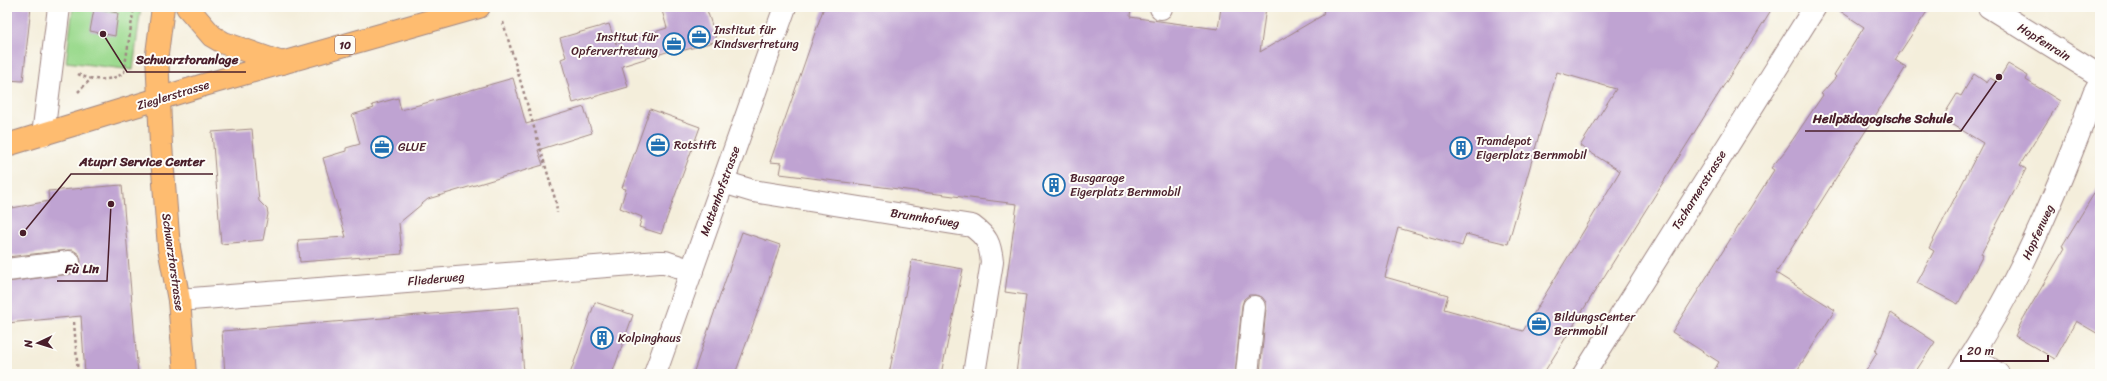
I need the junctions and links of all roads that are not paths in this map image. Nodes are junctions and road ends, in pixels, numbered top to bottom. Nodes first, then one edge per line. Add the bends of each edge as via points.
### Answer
1 (59, 7) edge
2 (163, 7) edge
3 (187, 7) edge
4 (479, 7) edge
5 (785, 7) edge
6 (1815, 7) edge
7 (1989, 7) edge
8 (437, 13) edge
9 (282, 63) junction
10 (2100, 76) edge
11 (2100, 82) edge
12 (158, 99) junction
13 (42, 135) junction
14 (7, 146) edge
15 (723, 182) junction
16 (69, 262) dead end
17 (7, 270) edge
18 (692, 270) junction
19 (179, 300) junction
20 (1254, 307) dead end
21 (1965, 365) edge
22 (185, 374) edge
23 (654, 374) edge
24 (974, 374) edge
25 (1247, 374) edge
26 (1584, 374) edge
27 (1998, 374) edge

1 - 13 street
2 - 12 main road, Schwarztorstrasse via 157,54
3 - 9 main road via 218,40
4 - 8 main road, Zieglerstrasse / 10
5 - 15 street, Mattenhofstrasse
6 - 26 street, Tscharnerstrasse
7 - 10 street, Hopfenrain
8 - 9 main road, Zieglerstrasse / 10
9 - 12 main road, Zieglerstrasse / 10
11 - 21 street, Hopfenweg via 2066,170 2033,244
12 - 13 main road, Zieglerstrasse / 10
12 - 19 main road, Schwarztorstrasse via 169,248
13 - 14 main road, Zieglerstrasse / 10
15 - 18 street, Mattenhofstrasse
15 - 24 street, Brunnhofweg via 753,191 972,226 983,234 990,246 992,262
16 - 17 street
18 - 19 street, Fliederweg via 658,262
18 - 23 street, Mattenhofstrasse
19 - 22 main road, Schwarztorstrasse
20 - 25 street
21 - 27 street

